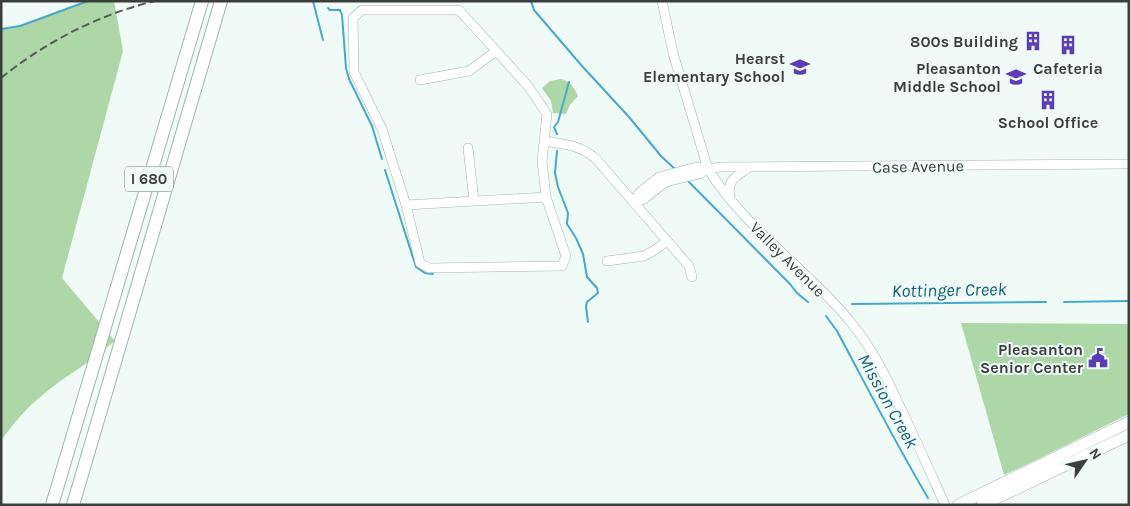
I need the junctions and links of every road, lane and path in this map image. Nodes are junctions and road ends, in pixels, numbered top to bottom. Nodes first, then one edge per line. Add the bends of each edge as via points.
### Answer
1 (202, 1) edge
2 (221, 1) edge
3 (662, 1) edge
4 (496, 51) junction
5 (420, 80) dead end
6 (544, 141) junction
7 (468, 148) dead end
8 (1129, 164) edge
9 (749, 167) junction
10 (708, 169) junction
11 (546, 197) junction
12 (474, 201) junction
13 (730, 201) junction
14 (634, 203) junction
15 (406, 204) junction
16 (667, 241) junction
17 (607, 261) dead end
18 (692, 278) dead end
19 (1129, 422) edge
20 (1129, 435) edge
21 (88, 453) junction
22 (52, 503) edge
23 (73, 505) edge
24 (78, 505) edge
25 (945, 505) edge
26 (958, 505) edge
27 (982, 505) edge

1 - 22 highway, I 680
2 - 21 highway, I 680
3 - 10 street, Valley Avenue via 673,53
4 - 5 street via 469,71
4 - 6 street via 528,86 547,114
4 - 15 street via 459,10 362,10 353,18 354,72 382,129
6 - 11 street via 542,161
6 - 14 street via 579,147 588,152
7 - 12 street
8 - 9 street, Case Avenue
9 - 10 street, Case Avenue
9 - 13 street via 730,184
10 - 13 street, Valley Avenue
10 - 14 street, Case Avenue via 696,168 692,172 669,177 644,199
11 - 12 street
11 - 15 street via 566,256 562,266 429,268 420,263
12 - 15 street
13 - 25 street, Valley Avenue via 842,312 866,342 890,384
14 - 16 street
16 - 17 street via 644,256
16 - 18 street via 689,266
19 - 26 main road
20 - 27 main road
21 - 23 highway, I 680
21 - 24 highway

